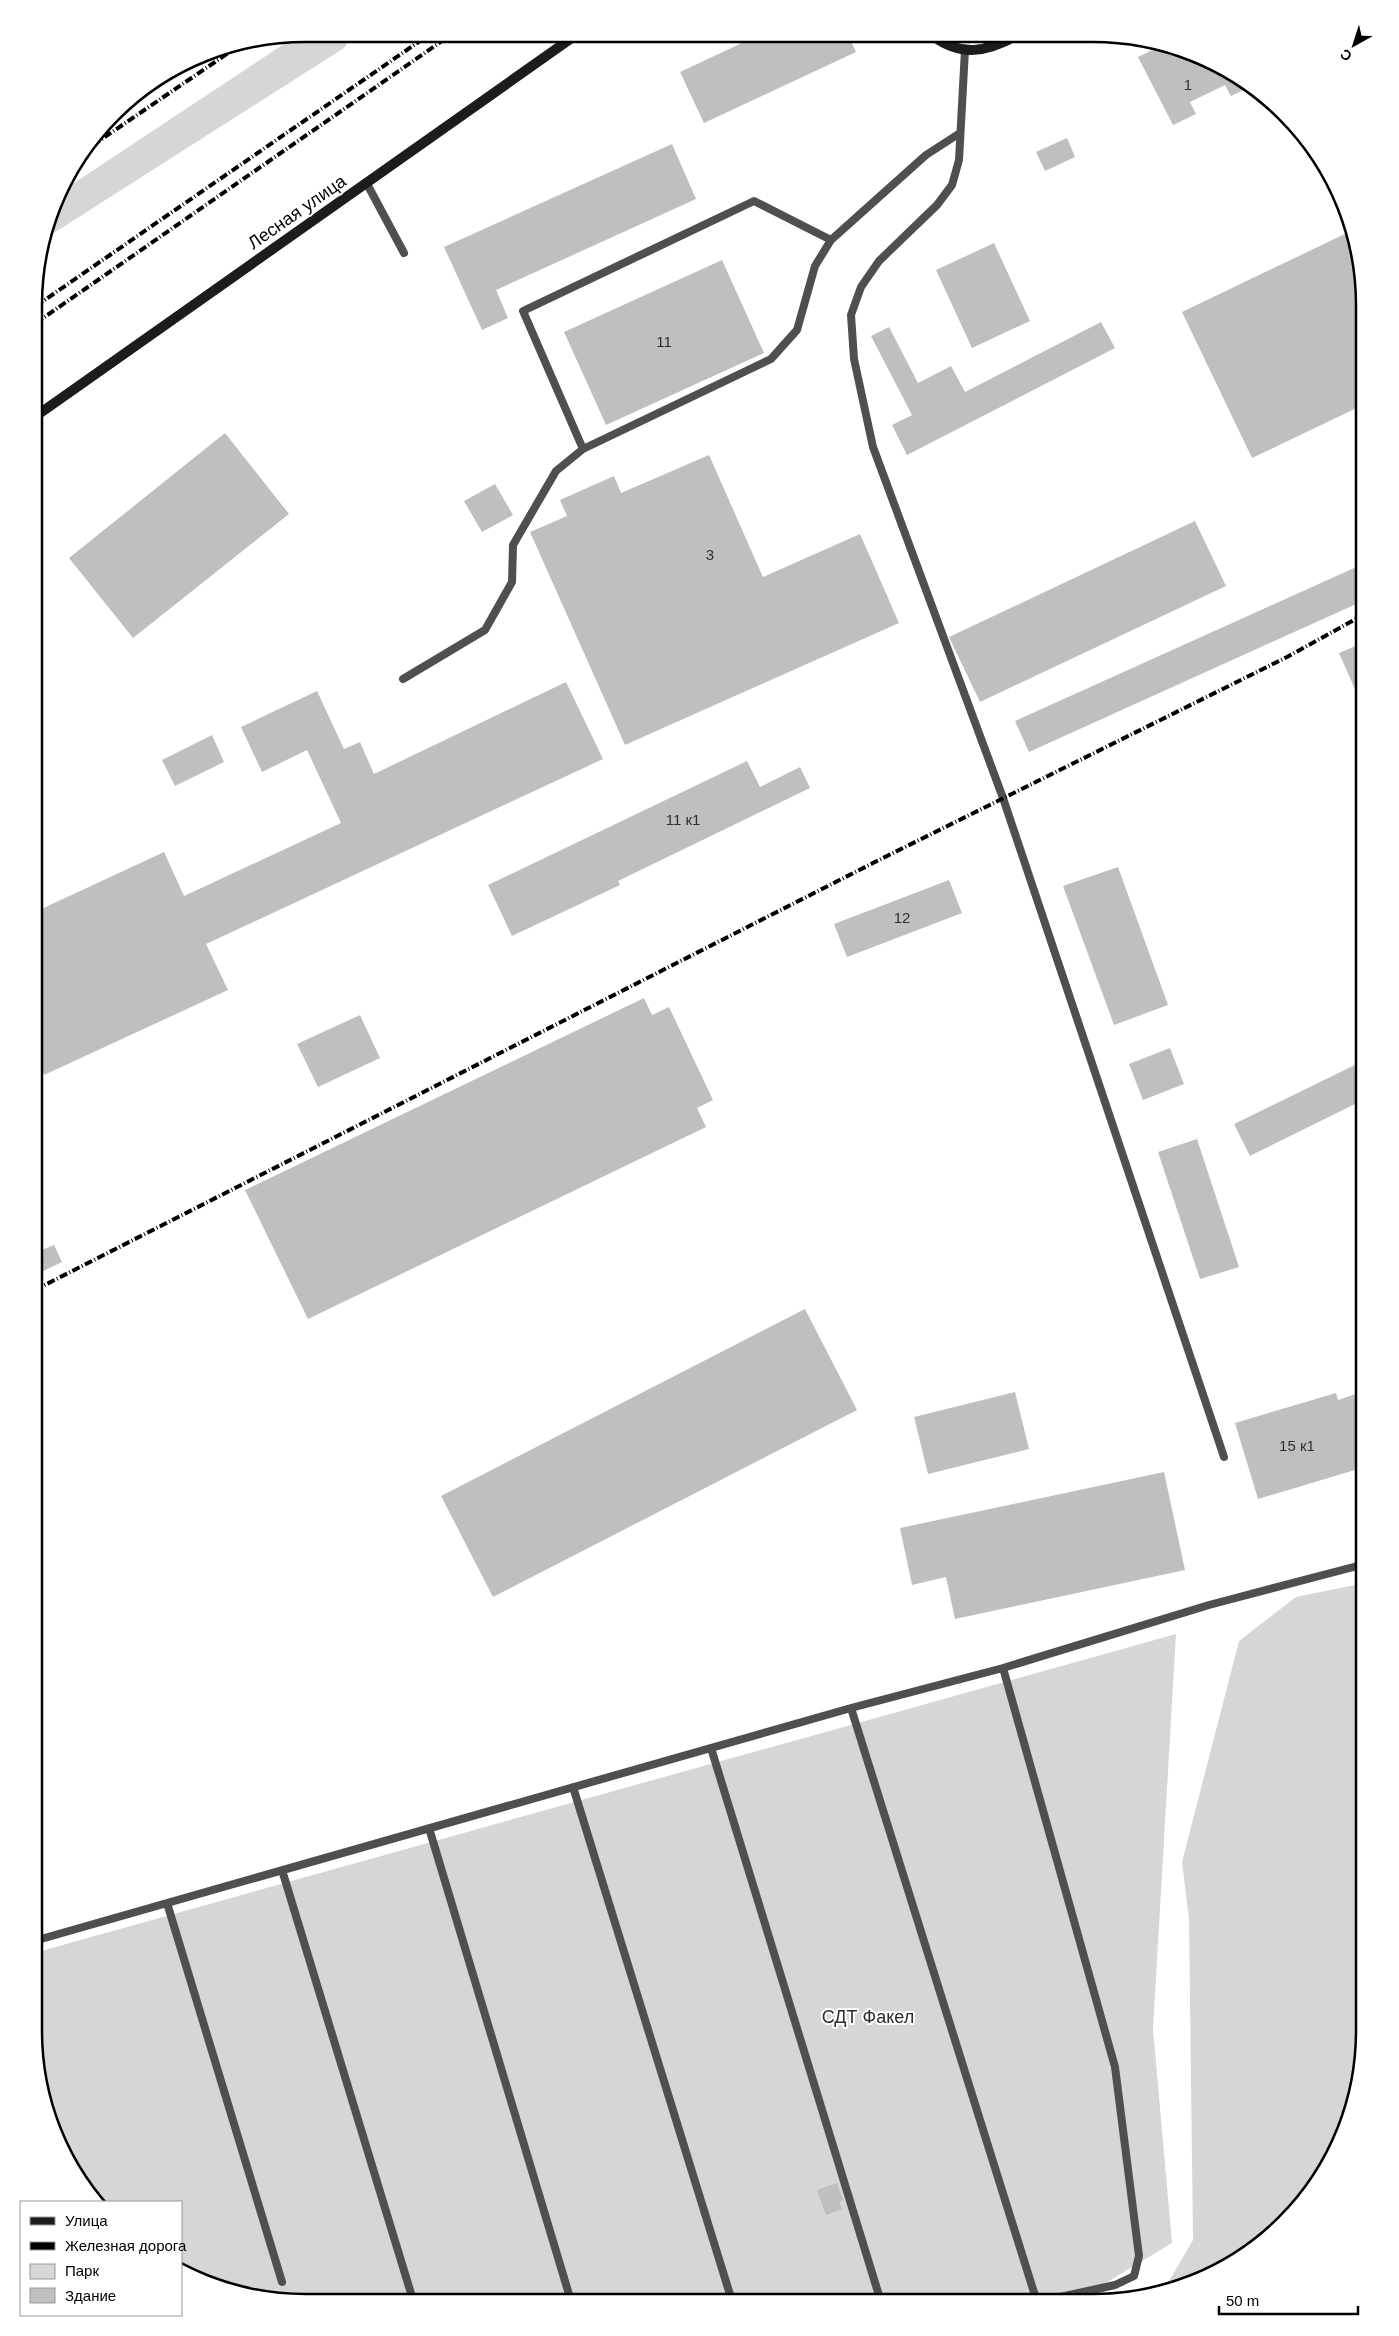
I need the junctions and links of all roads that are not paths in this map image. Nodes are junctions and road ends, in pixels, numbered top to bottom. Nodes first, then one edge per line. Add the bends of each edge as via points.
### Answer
1 (565, 42) edge
2 (943, 42) edge
3 (1005, 42) edge
4 (965, 50) junction
5 (960, 133) junction
6 (366, 182) junction
7 (831, 240) junction
8 (404, 253) dead end
9 (42, 412) edge
10 (583, 449) junction
11 (404, 679) dead end
12 (1224, 1457) dead end
13 (1356, 1566) edge
14 (1003, 1668) junction
15 (851, 1708) junction
16 (711, 1748) junction
17 (573, 1787) junction
18 (429, 1828) junction
19 (282, 1870) junction
20 (167, 1903) junction
21 (42, 1939) edge
22 (282, 2282) dead end
23 (411, 2294) edge
24 (569, 2294) edge
25 (730, 2294) edge
26 (879, 2294) edge
27 (1034, 2294) edge
28 (1074, 2294) edge

1 - 6 street, Лесная улица
2 - 4 street
3 - 4 street via 980,50
4 - 5 lane
5 - 7 lane via 926,155
5 - 12 lane via 959,160 952,185 937,205 879,260 860,287 851,315 854,359 873,447 1004,798
6 - 8 lane
6 - 9 street, Лесная улица
7 - 10 lane via 815,266 797,330 771,359
7 - 10 lane via 754,201 522,311
10 - 11 lane via 556,471 513,545 512,582 486,630
13 - 14 lane via 1209,1605
14 - 15 lane
14 - 28 lane via 1115,2067 1139,2256 1134,2276 1116,2285
15 - 16 lane
15 - 27 lane
16 - 17 lane
16 - 26 lane
17 - 18 lane
17 - 25 lane
18 - 19 lane
18 - 24 lane
19 - 20 lane
19 - 23 lane
20 - 21 lane
20 - 22 lane

